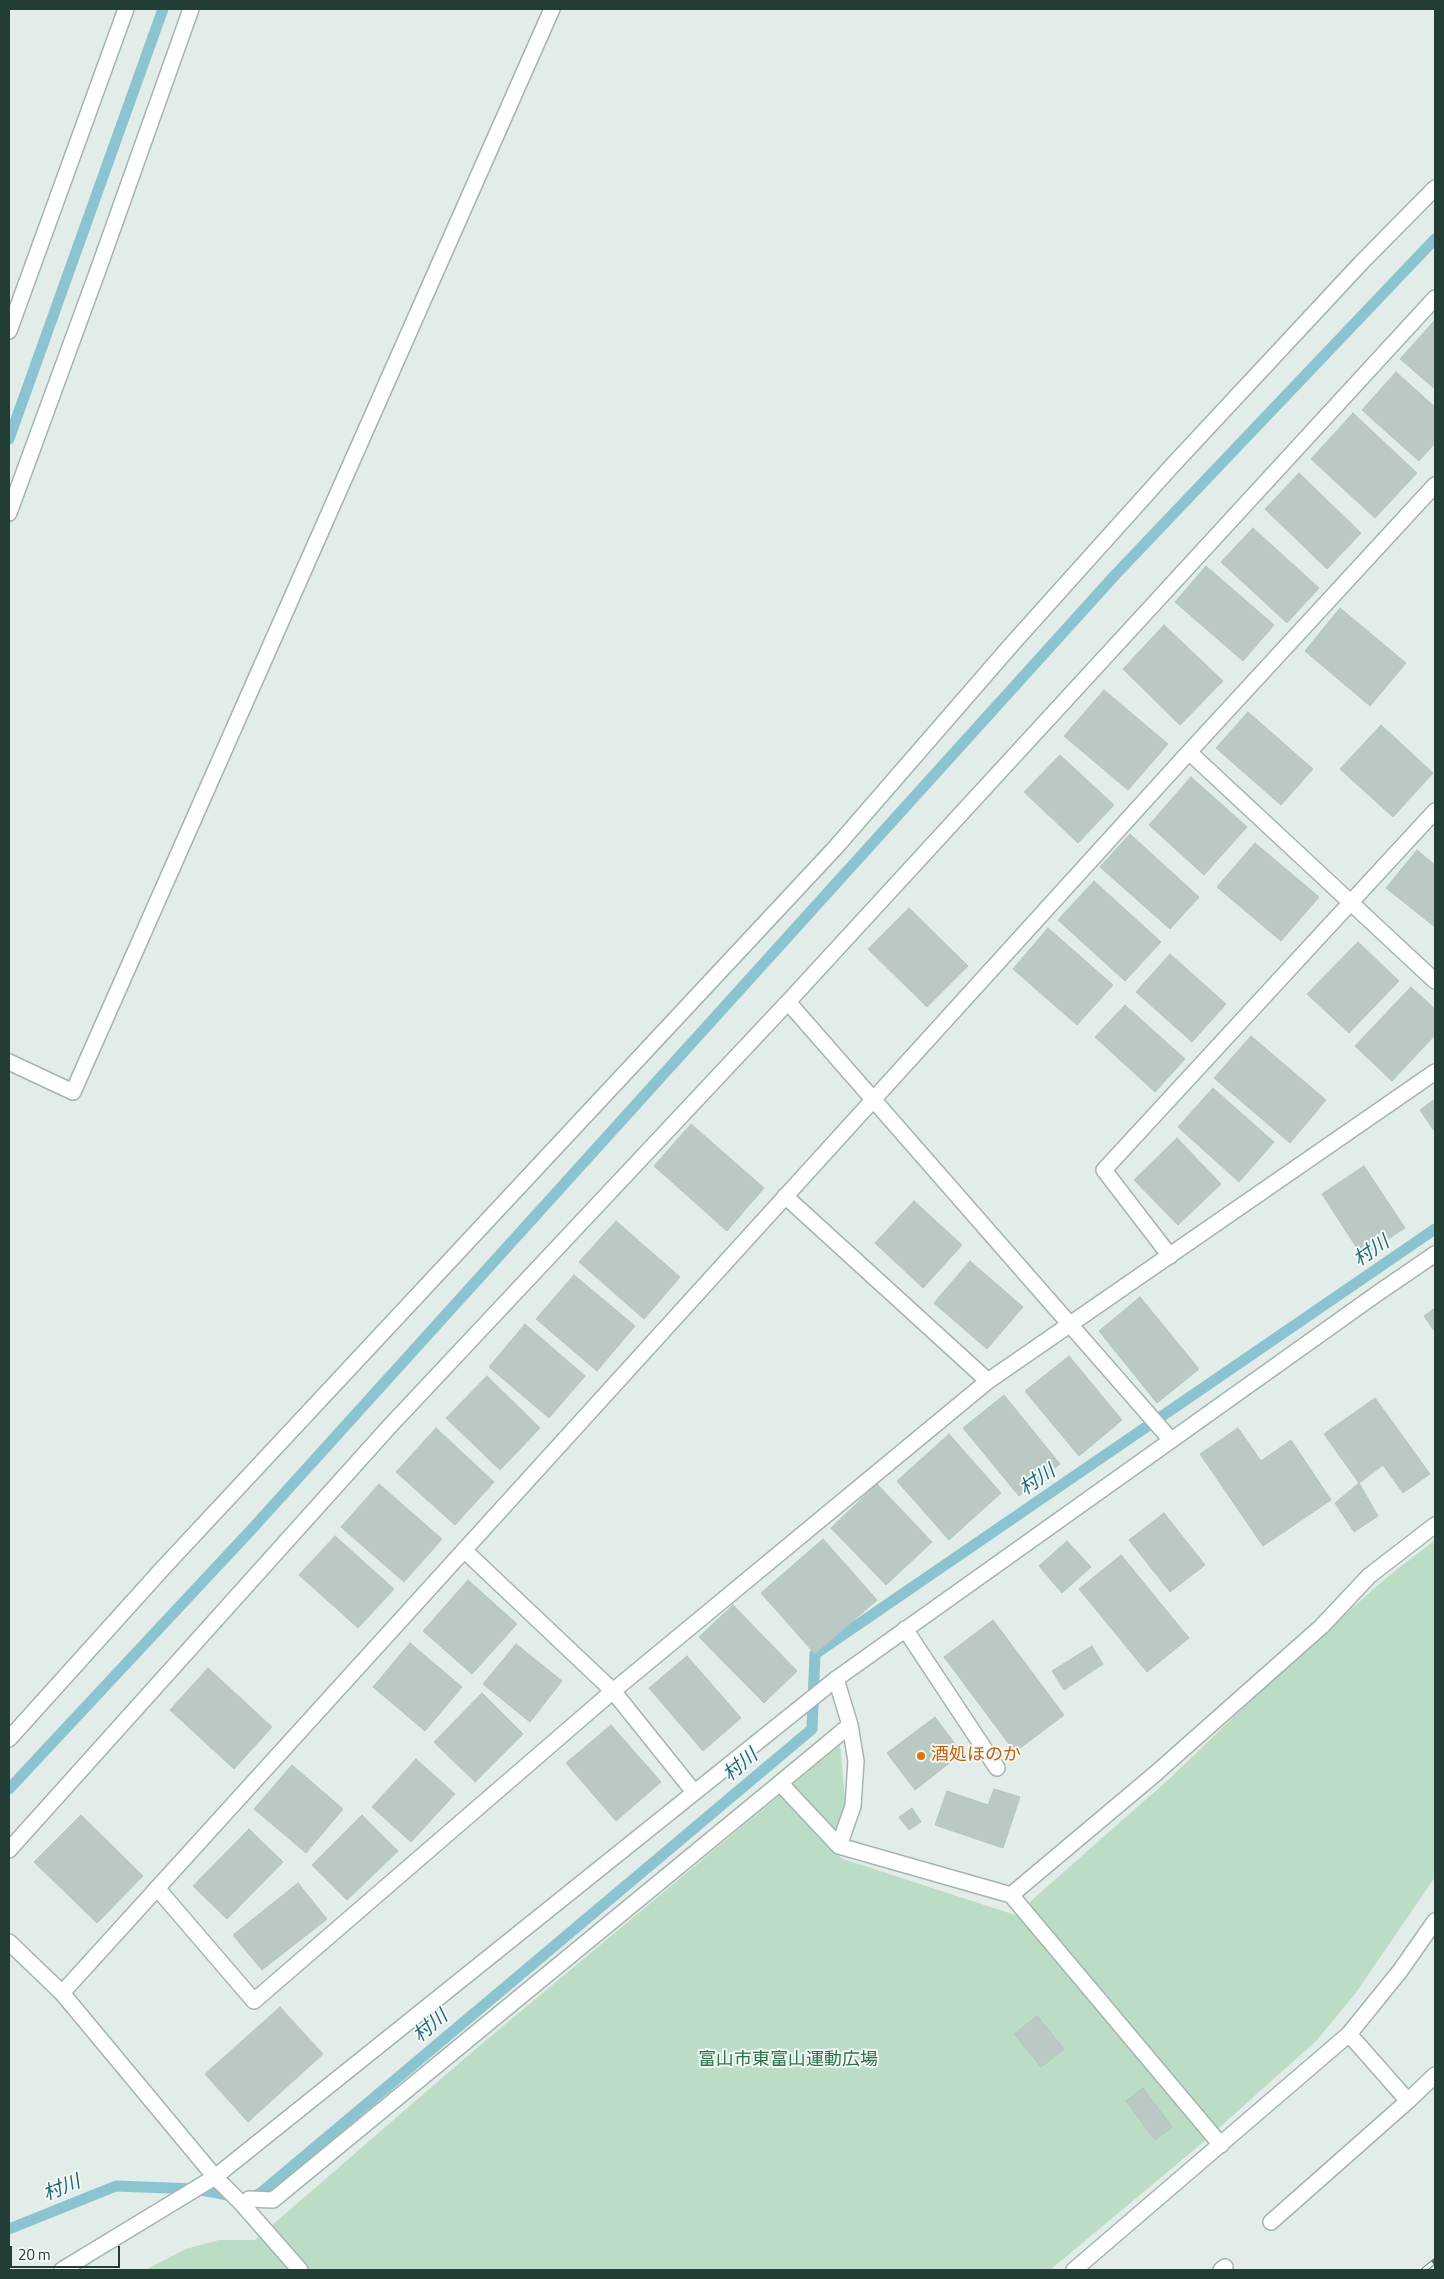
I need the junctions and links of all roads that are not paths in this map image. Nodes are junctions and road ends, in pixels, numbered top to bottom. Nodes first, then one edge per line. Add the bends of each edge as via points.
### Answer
1 (126, 9) edge
2 (191, 9) edge
3 (552, 9) edge
4 (1435, 188) edge
5 (1435, 298) edge
6 (9, 331) edge
7 (1435, 485) edge
8 (9, 513) edge
9 (1189, 752) junction
10 (1435, 811) edge
11 (1351, 903) junction
12 (1435, 981) edge
13 (788, 1002) junction
14 (9, 1062) edge
15 (1435, 1072) edge
16 (873, 1099) junction
17 (785, 1196) junction
18 (1435, 1254) edge
19 (1170, 1256) junction
20 (1070, 1324) junction
21 (988, 1381) junction
22 (1171, 1440) junction
23 (1435, 1525) edge
24 (464, 1550) junction
25 (905, 1629) junction
26 (836, 1679) junction
27 (613, 1691) junction
28 (850, 1725) junction
29 (9, 1739) edge
30 (997, 1768) dead end
31 (780, 1783) junction
32 (694, 1792) junction
33 (839, 1846) junction
34 (9, 1850) edge
35 (157, 1888) junction
36 (1011, 1895) junction
37 (1435, 1921) edge
38 (9, 1942) edge
39 (62, 1992) junction
40 (1349, 2034) junction
41 (1435, 2075) edge
42 (1408, 2101) junction
43 (1221, 2145) junction
44 (215, 2177) junction
45 (243, 2205) junction
46 (1271, 2222) dead end
47 (62, 2270) edge
48 (300, 2270) edge
49 (1074, 2270) edge

1 - 6 street
2 - 8 street
3 - 14 street via 73,1092
4 - 29 street via 1171,467 836,847 164,1567
5 - 13 street
7 - 9 street
9 - 11 street
9 - 16 street
10 - 11 street
11 - 12 street
11 - 19 street via 1104,1170
13 - 16 street
13 - 34 street via 389,1427
15 - 19 street
16 - 17 street
16 - 20 street
17 - 21 street
17 - 24 street
18 - 22 street
19 - 20 street
20 - 21 street
20 - 22 street
21 - 27 street
22 - 25 street
23 - 36 street via 1369,1576 1322,1626 1155,1774
24 - 27 street
24 - 35 street
25 - 26 street
25 - 30 street
26 - 28 street
26 - 32 street
27 - 32 street
27 - 35 street via 254,2001
28 - 31 street
28 - 33 street via 856,1762 853,1806
31 - 33 street
31 - 45 street via 273,2200 249,2199
32 - 44 street
33 - 36 street
35 - 39 street
36 - 43 street
37 - 40 street
38 - 39 street
39 - 44 street
40 - 42 street
40 - 43 street
41 - 42 street
42 - 46 street
43 - 49 street
44 - 45 street
44 - 47 street
45 - 48 street

